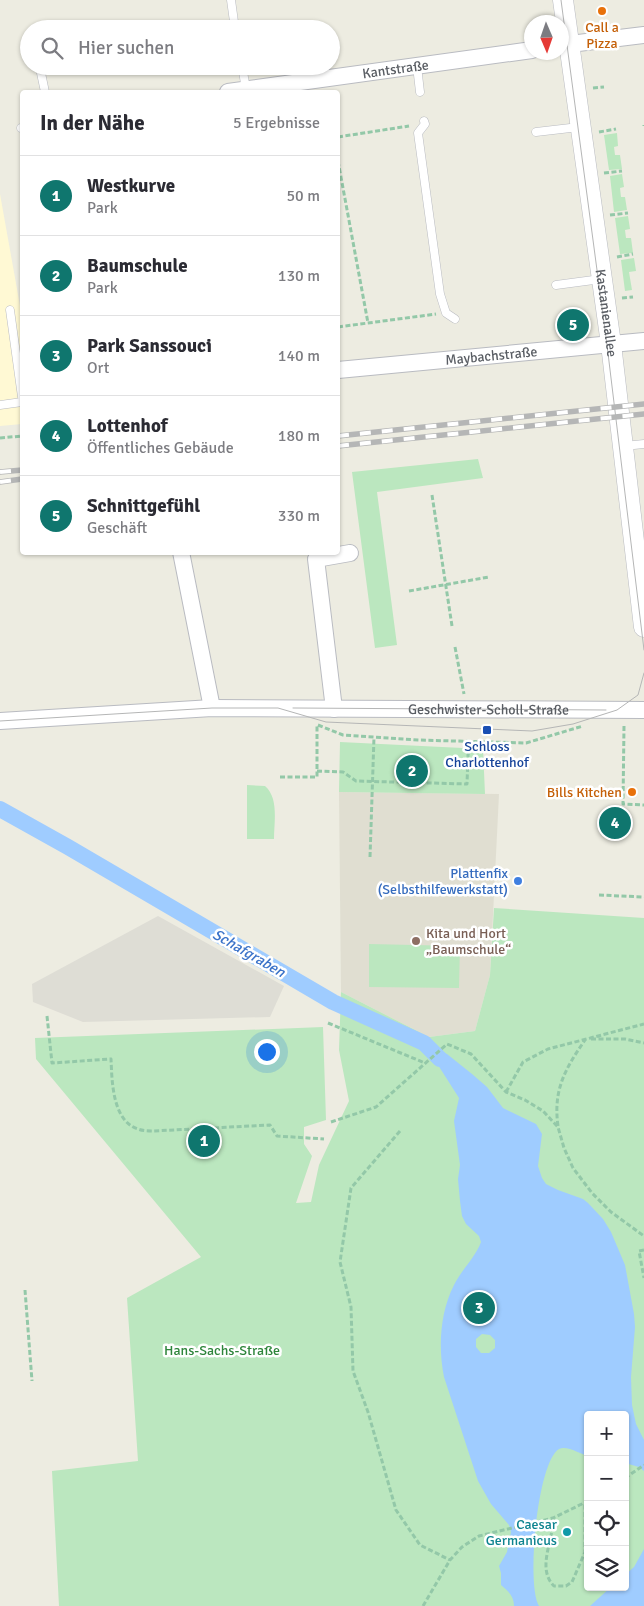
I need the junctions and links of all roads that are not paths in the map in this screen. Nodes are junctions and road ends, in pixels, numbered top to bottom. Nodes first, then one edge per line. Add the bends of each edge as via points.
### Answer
1 (230, 0) edge
2 (563, 0) edge
3 (564, 15) edge
4 (233, 20) edge
5 (644, 35) edge
6 (569, 44) edge
7 (524, 51) edge
8 (569, 58) edge
9 (417, 66) junction
10 (42, 75) edge
11 (244, 75) edge
12 (246, 89) junction
13 (275, 89) edge
14 (44, 90) edge
15 (240, 90) edge
16 (420, 92) dead end
17 (424, 122) road end
18 (590, 129) junction
19 (536, 132) dead end
20 (602, 279) junction
21 (556, 285) dead end
22 (10, 310) dead end
23 (455, 319) dead end
24 (644, 341) edge
25 (611, 344) junction
26 (340, 370) edge
27 (20, 382) edge
28 (20, 402) edge
29 (0, 406) edge
30 (644, 444) edge
31 (623, 446) junction
32 (350, 553) dead end
33 (183, 555) edge
34 (339, 555) edge
35 (340, 555) edge
36 (644, 627) edge
37 (212, 708) junction
38 (334, 709) junction
39 (644, 710) edge
40 (0, 721) edge

1 - 4 lane
2 - 3 street, Kastanienallee
5 - 6 street
7 - 9 street, Kantstraße
8 - 18 street, Kastanienallee
9 - 13 street, Kantstraße
9 - 16 lane
10 - 14 lane
11 - 12 lane
12 - 13 street, Kantstraße
12 - 15 street, Kantstraße
17 - 23 lane via 418,133 440,294 446,313
18 - 19 lane
18 - 20 street, Kastanienallee
20 - 21 lane
20 - 25 street, Kastanienallee
22 - 27 lane
24 - 25 street, Maybachstraße
25 - 26 street, Maybachstraße
25 - 31 street, Kastanienallee
28 - 29 lane
30 - 31 lane
31 - 36 street, Kastanienallee
32 - 35 street
33 - 37 street
34 - 38 street via 316,559
37 - 38 street, Geschwister-Scholl-Straße
37 - 40 street, Geschwister-Scholl-Straße
38 - 39 street, Geschwister-Scholl-Straße

